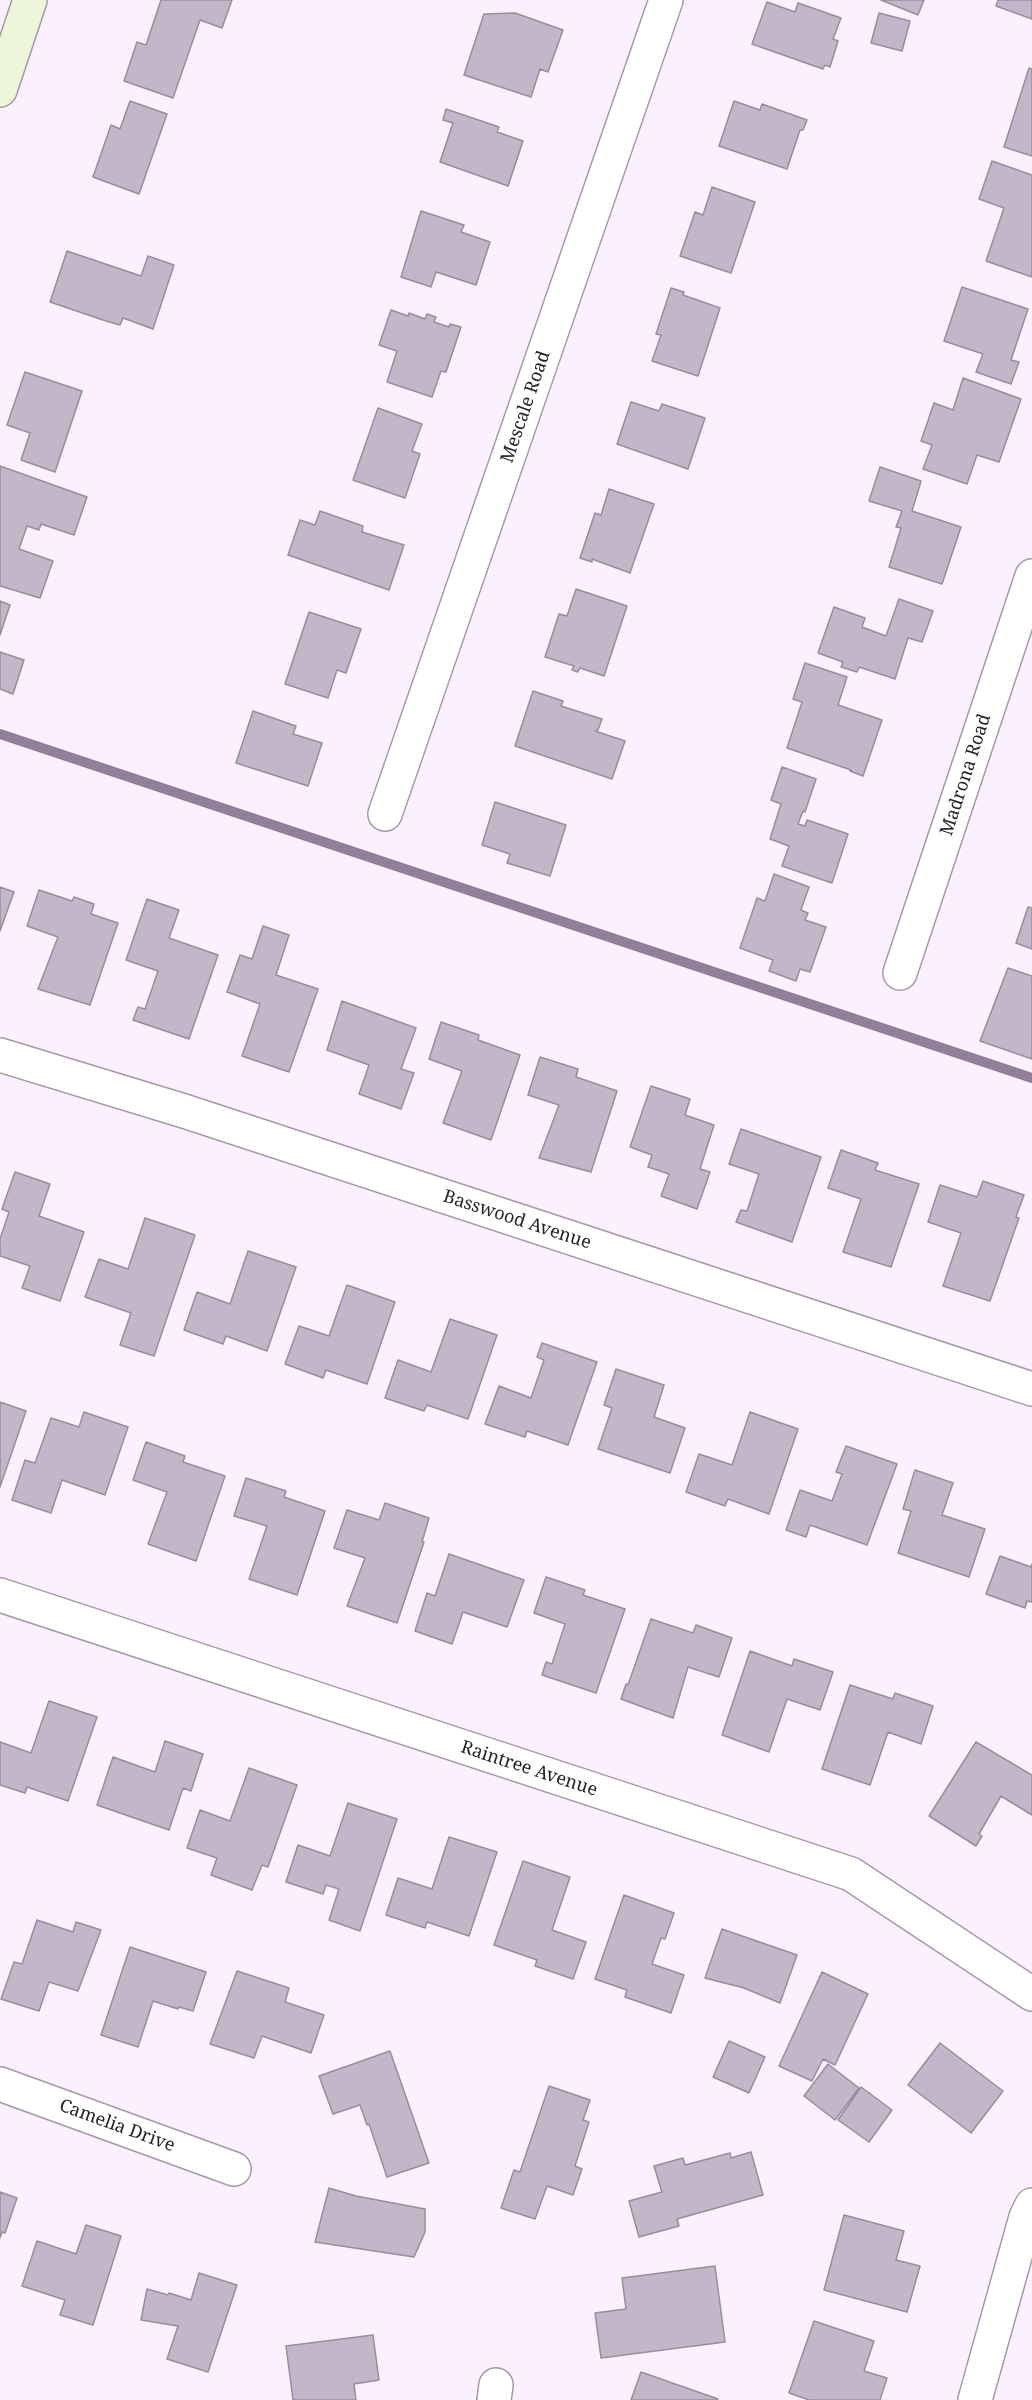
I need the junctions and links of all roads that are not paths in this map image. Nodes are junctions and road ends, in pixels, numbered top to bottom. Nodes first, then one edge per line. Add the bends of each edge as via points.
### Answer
1 (30, 0) edge
2 (666, 0) edge
3 (0, 90) edge
4 (1032, 576) edge
5 (385, 814) dead end
6 (900, 973) dead end
7 (0, 1054) edge
8 (1032, 1389) edge
9 (0, 1595) edge
10 (1032, 1994) edge
11 (0, 2084) edge
12 (234, 2169) dead end
13 (1032, 2205) edge
14 (975, 2400) edge

1 - 3 main road
2 - 5 street, Mescale Road
4 - 6 street, Madrona Road
7 - 8 street, Basswood Avenue
9 - 10 street, Raintree Avenue via 851,1874
11 - 12 street, Camelia Drive
13 - 14 street

